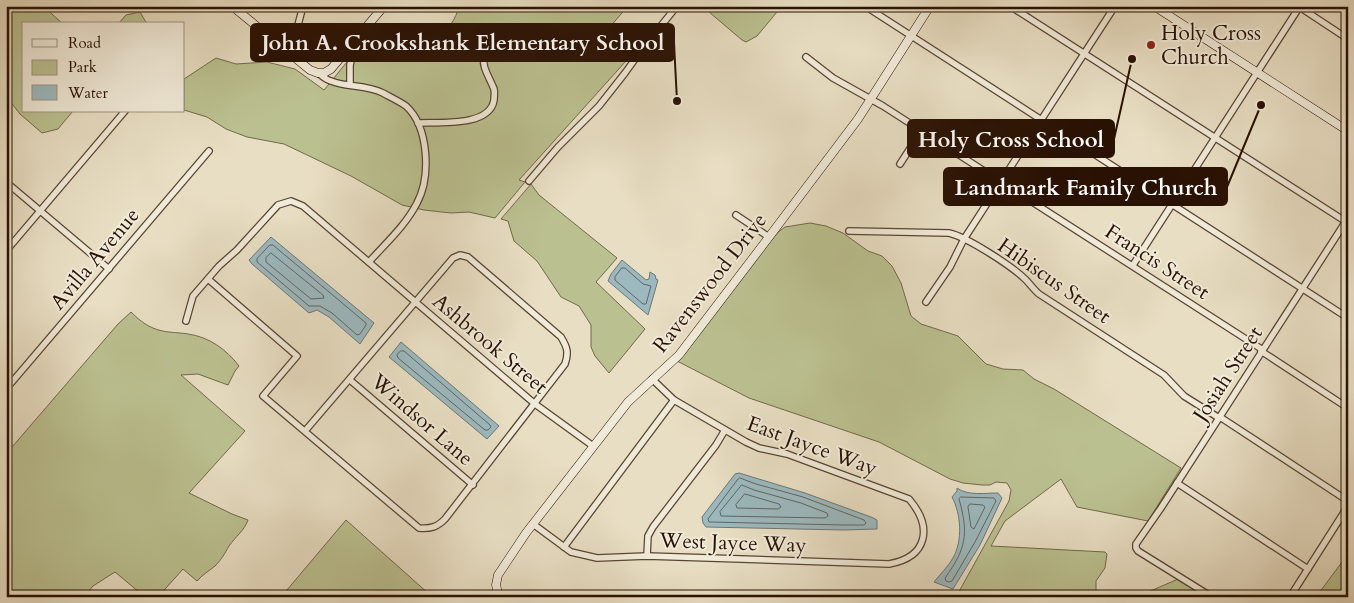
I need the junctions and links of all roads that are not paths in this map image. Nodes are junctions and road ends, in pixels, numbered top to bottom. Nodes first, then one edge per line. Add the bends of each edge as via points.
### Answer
1 (232, 6) edge
2 (302, 6) edge
3 (384, 6) edge
4 (678, 6) edge
5 (865, 6) edge
6 (930, 6) edge
7 (1010, 6) edge
8 (1115, 6) edge
9 (1154, 6) edge
10 (1299, 7) edge
11 (911, 36) junction
12 (356, 39) junction
13 (1348, 39) edge
14 (484, 53) dead end
15 (1084, 54) junction
16 (290, 55) junction
17 (806, 57) dead end
18 (318, 73) junction
19 (1257, 73) junction
20 (350, 84) junction
21 (871, 98) junction
22 (124, 112) edge
23 (1042, 120) junction
24 (418, 123) junction
25 (922, 130) junction
26 (1348, 131) edge
27 (1215, 138) junction
28 (209, 151) dead end
29 (900, 164) dead end
30 (529, 181) dead end
31 (6, 182) edge
32 (1002, 182) junction
33 (1172, 204) junction
34 (41, 210) junction
35 (736, 215) dead end
36 (1347, 221) edge
37 (849, 231) dead end
38 (769, 237) junction
39 (964, 239) junction
40 (6, 251) edge
41 (369, 262) junction
42 (1133, 265) junction
43 (109, 269) junction
44 (208, 279) junction
45 (1303, 289) junction
46 (926, 302) dead end
47 (416, 303) junction
48 (1348, 318) edge
49 (186, 321) dead end
50 (1262, 351) junction
51 (652, 379) junction
52 (350, 380) junction
53 (6, 389) edge
54 (674, 400) junction
55 (535, 404) junction
56 (1348, 408) edge
57 (1219, 418) junction
58 (725, 430) junction
59 (305, 432) junction
60 (593, 446) junction
61 (1177, 483) junction
62 (473, 485) junction
63 (1348, 501) edge
64 (1348, 506) edge
65 (533, 524) junction
66 (924, 531) joint
67 (564, 547) junction
68 (647, 556) junction
69 (1308, 569) junction
70 (499, 597) edge
71 (1212, 597) edge
72 (1290, 597) edge

1 - 16 street
2 - 16 street
3 - 12 street
4 - 30 street via 599,106
5 - 11 street
6 - 11 street, Ravenswood Drive
7 - 15 street
8 - 15 street
9 - 19 street
10 - 13 street
10 - 19 street
11 - 21 street, Ravenswood Drive
11 - 23 street
12 - 18 street via 331,69
12 - 20 street via 350,65
14 - 24 street via 482,60 486,74 495,91 493,106 487,113 475,120
15 - 23 street
15 - 27 street
16 - 18 street
17 - 21 street, Francis Street via 833,78
18 - 20 street via 330,81
19 - 26 street
19 - 27 street
20 - 24 street via 370,87 394,98
21 - 25 street, Francis Street
21 - 38 street, Ravenswood Drive
22 - 34 street
23 - 32 street
23 - 33 street
24 - 41 street via 424,140 426,174 423,189 414,209
25 - 29 street
25 - 32 street, Francis Street
27 - 33 street
27 - 36 street
28 - 43 street, Avilla Avenue
31 - 34 street
32 - 39 street
32 - 42 street, Francis Street
33 - 42 street
33 - 45 street
34 - 40 street
34 - 43 street
35 - 38 street
36 - 45 street, Josiah Street
37 - 39 street, Hibiscus Street via 949,233
38 - 51 street, Ravenswood Drive via 679,355
39 - 46 street via 950,268
39 - 57 street, Hibiscus Street via 1026,280 1038,294 1164,375 1184,396
41 - 44 street, Ashbrook Street via 303,206 291,202 278,205
41 - 47 street, Ashbrook Street
42 - 50 street, Francis Street
43 - 53 street, Avilla Avenue
44 - 49 street, Ashbrook Street via 193,296
44 - 59 street via 297,356 262,396
45 - 48 street
45 - 50 street, Josiah Street
47 - 52 street
47 - 55 street, Ashbrook Street
47 - 55 street via 453,258 464,255 475,263 561,336 567,347 565,364
50 - 56 street, Francis Street
50 - 57 street, Josiah Street
51 - 54 street, East Jayce Way
51 - 60 street, Ravenswood Drive via 628,402
52 - 59 street
52 - 62 street, Windsor Lane
54 - 58 street, East Jayce Way
54 - 67 street
55 - 60 street, Ashbrook Street
55 - 62 street
57 - 61 street, Josiah Street
57 - 63 street, Hibiscus Street
58 - 66 street, East Jayce Way via 759,448 787,454 909,499 921,516
58 - 68 street via 653,527 648,536
59 - 62 street via 419,528 429,529 446,519
60 - 65 street, Ravenswood Drive
61 - 69 street
61 - 71 street, Josiah Street via 1136,548
64 - 69 street
65 - 67 street, West Jayce Way
65 - 70 street, Ravenswood Drive via 500,570 496,585
66 - 68 street, West Jayce Way via 913,555 890,564
67 - 68 street, West Jayce Way via 596,558
69 - 72 street

